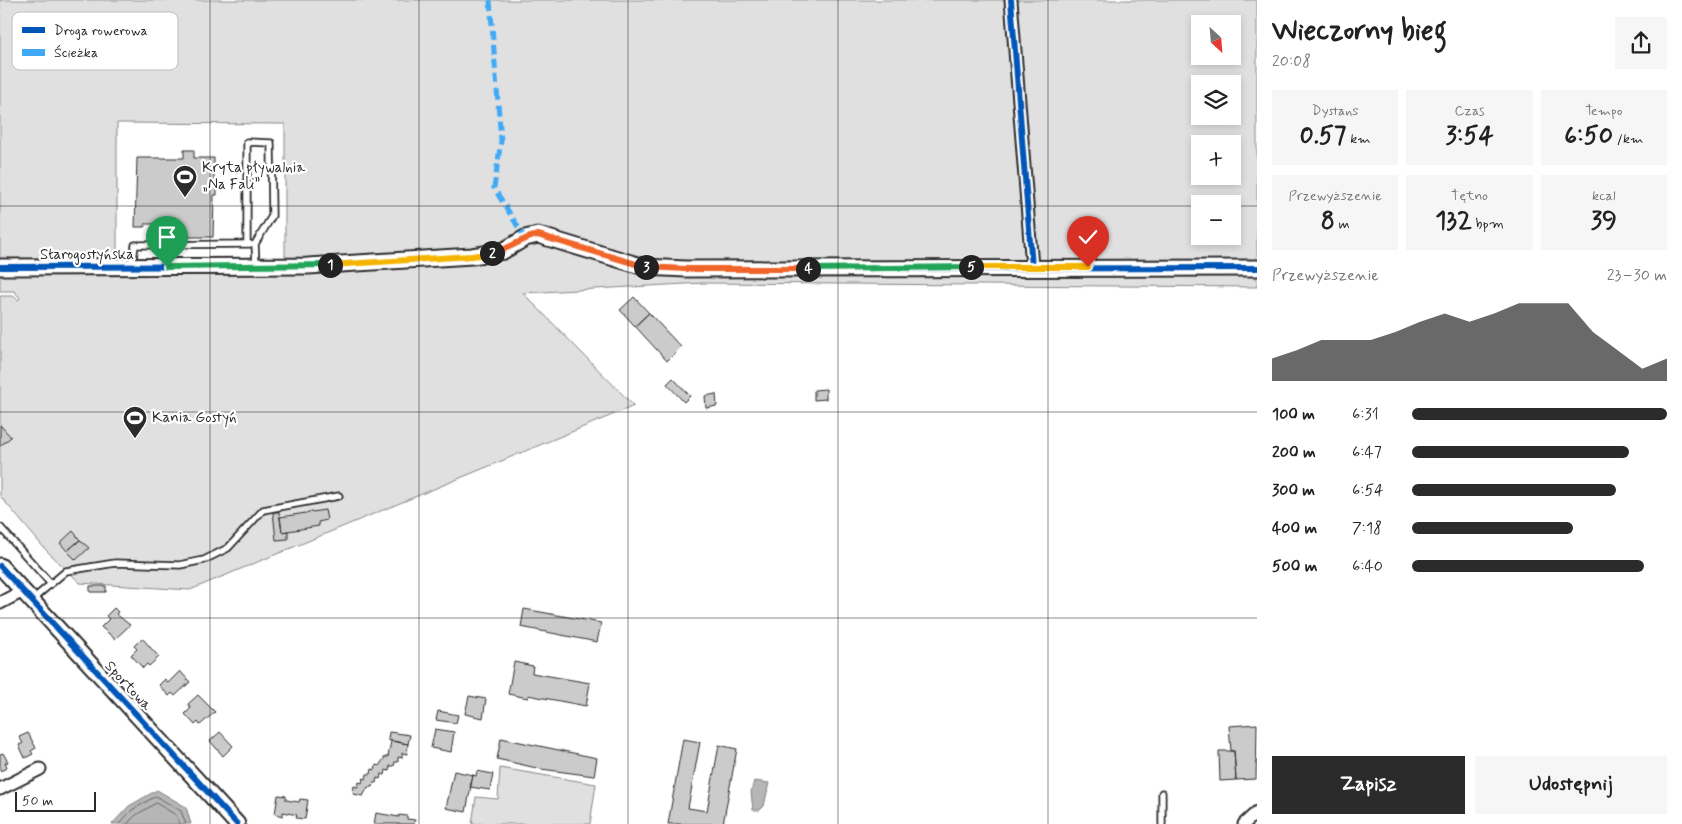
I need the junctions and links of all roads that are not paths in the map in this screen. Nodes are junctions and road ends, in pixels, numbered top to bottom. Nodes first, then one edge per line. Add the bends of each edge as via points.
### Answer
1 (1011, 0) edge
2 (247, 244) junction
3 (255, 244) junction
4 (256, 266) junction
5 (0, 267) edge
6 (132, 267) junction
7 (1032, 267) junction
8 (1257, 268) edge
9 (339, 496) dead end
10 (0, 527) edge
11 (0, 566) edge
12 (51, 584) junction
13 (27, 596) junction
14 (0, 604) edge
15 (40, 769) dead end
16 (0, 789) edge
17 (1162, 793) dead end
18 (1257, 812) edge
19 (237, 824) edge
20 (1162, 824) edge
21 (1244, 824) edge

1 - 7 street
2 - 3 lane
2 - 3 lane via 247,142 271,143 272,216
2 - 6 lane via 135,245
3 - 4 lane
4 - 6 street, Starogostyńska
4 - 7 street, Starogostyńska via 462,257 503,251 525,238 538,235 644,266 686,269
5 - 6 street, Starogostyńska
7 - 8 street
9 - 12 lane via 263,510 228,548 204,560 180,564 115,563 66,571
10 - 12 lane
11 - 13 street, Sportowa
12 - 13 lane
13 - 14 street
13 - 19 street, Sportowa
15 - 16 street
17 - 20 lane
18 - 21 street

